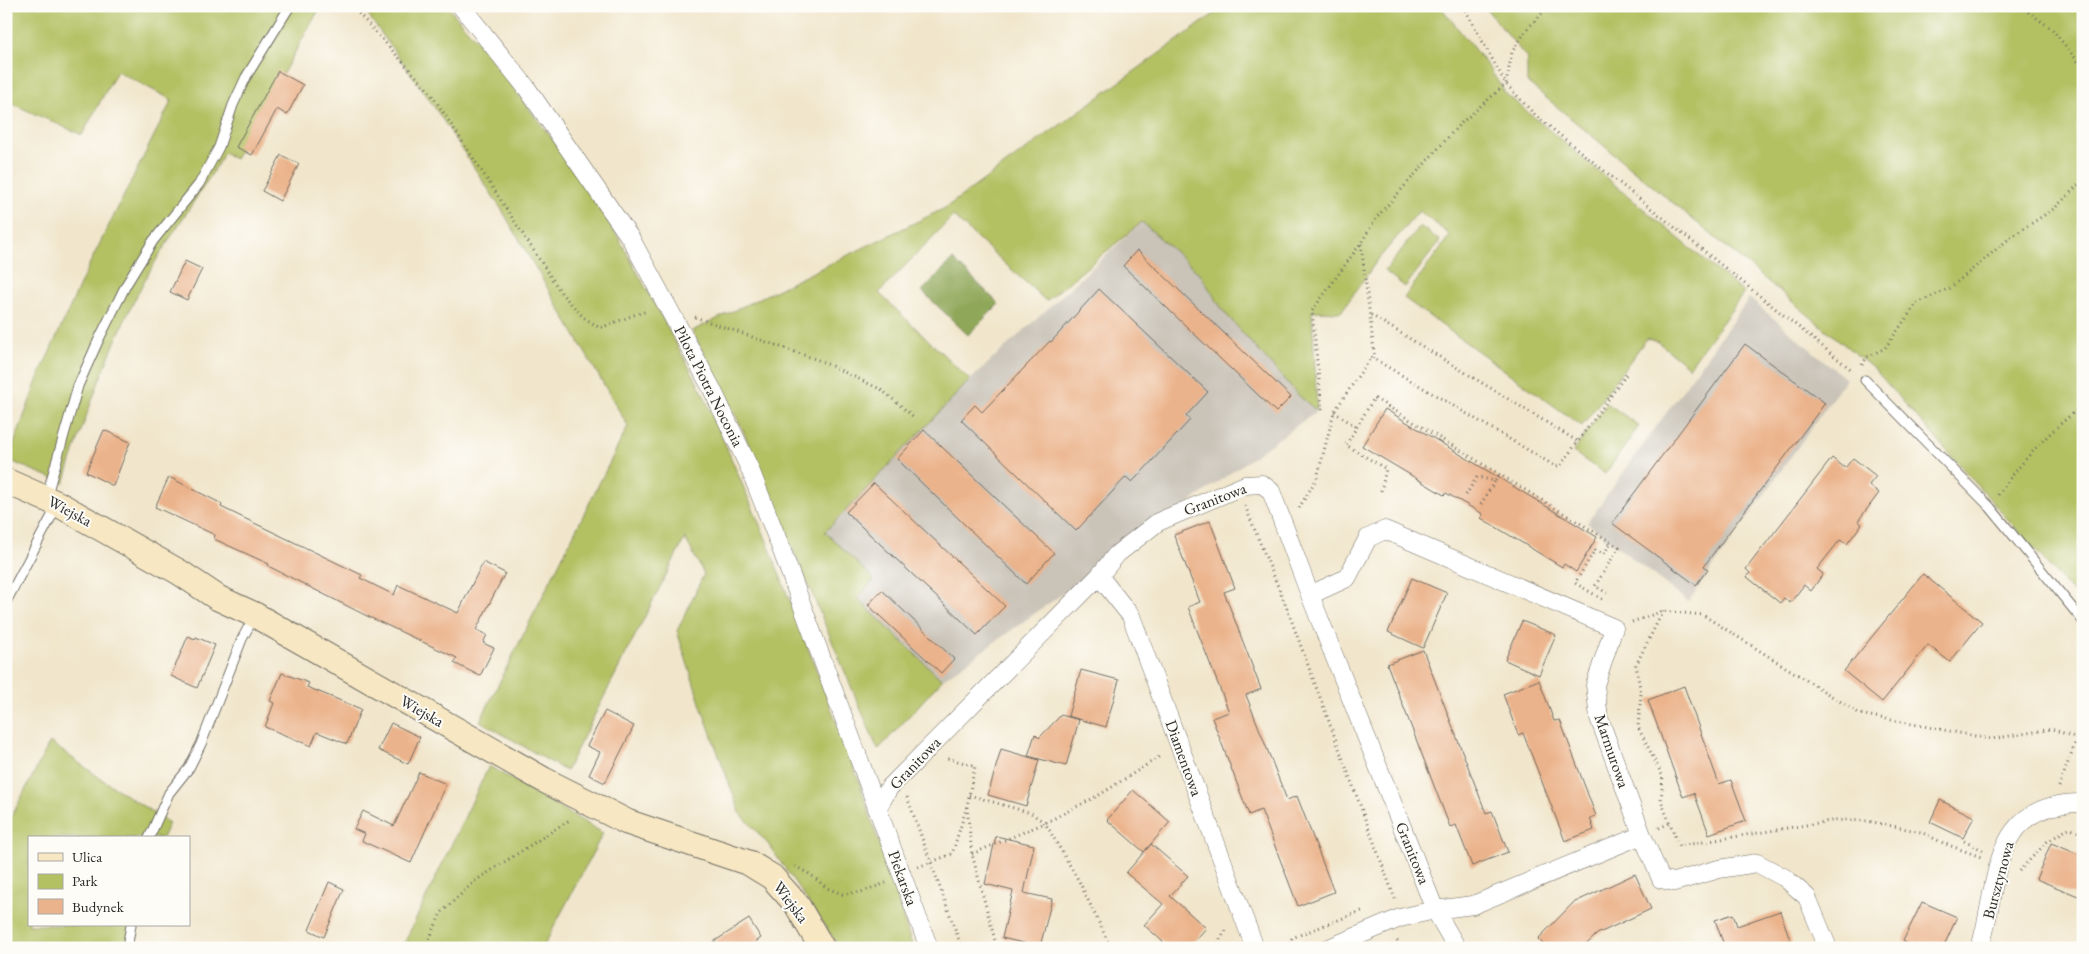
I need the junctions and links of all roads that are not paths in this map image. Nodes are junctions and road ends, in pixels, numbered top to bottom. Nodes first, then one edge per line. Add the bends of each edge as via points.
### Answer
1 (290, 6) edge
2 (461, 6) edge
3 (1865, 380) road end
4 (6, 481) edge
5 (52, 501) junction
6 (1099, 576) junction
7 (1310, 595) junction
8 (6, 602) edge
9 (255, 616) junction
10 (2083, 621) edge
11 (2083, 803) edge
12 (877, 809) junction
13 (1642, 835) junction
14 (150, 836) edge
15 (1435, 910) junction
16 (131, 926) edge
17 (126, 948) edge
18 (822, 948) edge
19 (929, 948) edge
20 (1255, 948) edge
21 (1329, 948) edge
22 (1456, 948) edge
23 (1828, 948) edge
24 (1980, 948) edge

1 - 5 lane via 246,77 219,146 199,184 153,241 99,338 78,386
2 - 12 street, Pilota Piotra Noconia via 526,87 631,239 712,388 748,467
3 - 10 lane via 1990,507
4 - 5 street, Wiejska
5 - 8 lane
5 - 9 street, Wiejska via 179,572 218,598
6 - 7 street, Granitowa via 1118,554 1158,522 1245,485 1262,484 1271,491
6 - 12 street, Granitowa via 889,788
6 - 20 street, Diamentowa via 1131,616
7 - 13 street, Marmurowa via 1347,578 1368,538 1385,530 1614,628 1595,685 1599,718
7 - 15 street, Granitowa
9 - 14 lane via 242,639 201,744 189,768 169,793
9 - 18 street, Wiejska via 544,780 627,822 749,863 772,877 797,905
11 - 24 street, Bursztynowa via 2051,807 2033,814 2017,826 2004,845
12 - 19 street, Piekarska
13 - 15 street via 1473,905
13 - 23 street, Marmurowa via 1661,879 1674,882 1719,869 1757,863 1785,878 1807,897
15 - 21 street via 1400,918
15 - 22 street, Granitowa
16 - 17 lane

